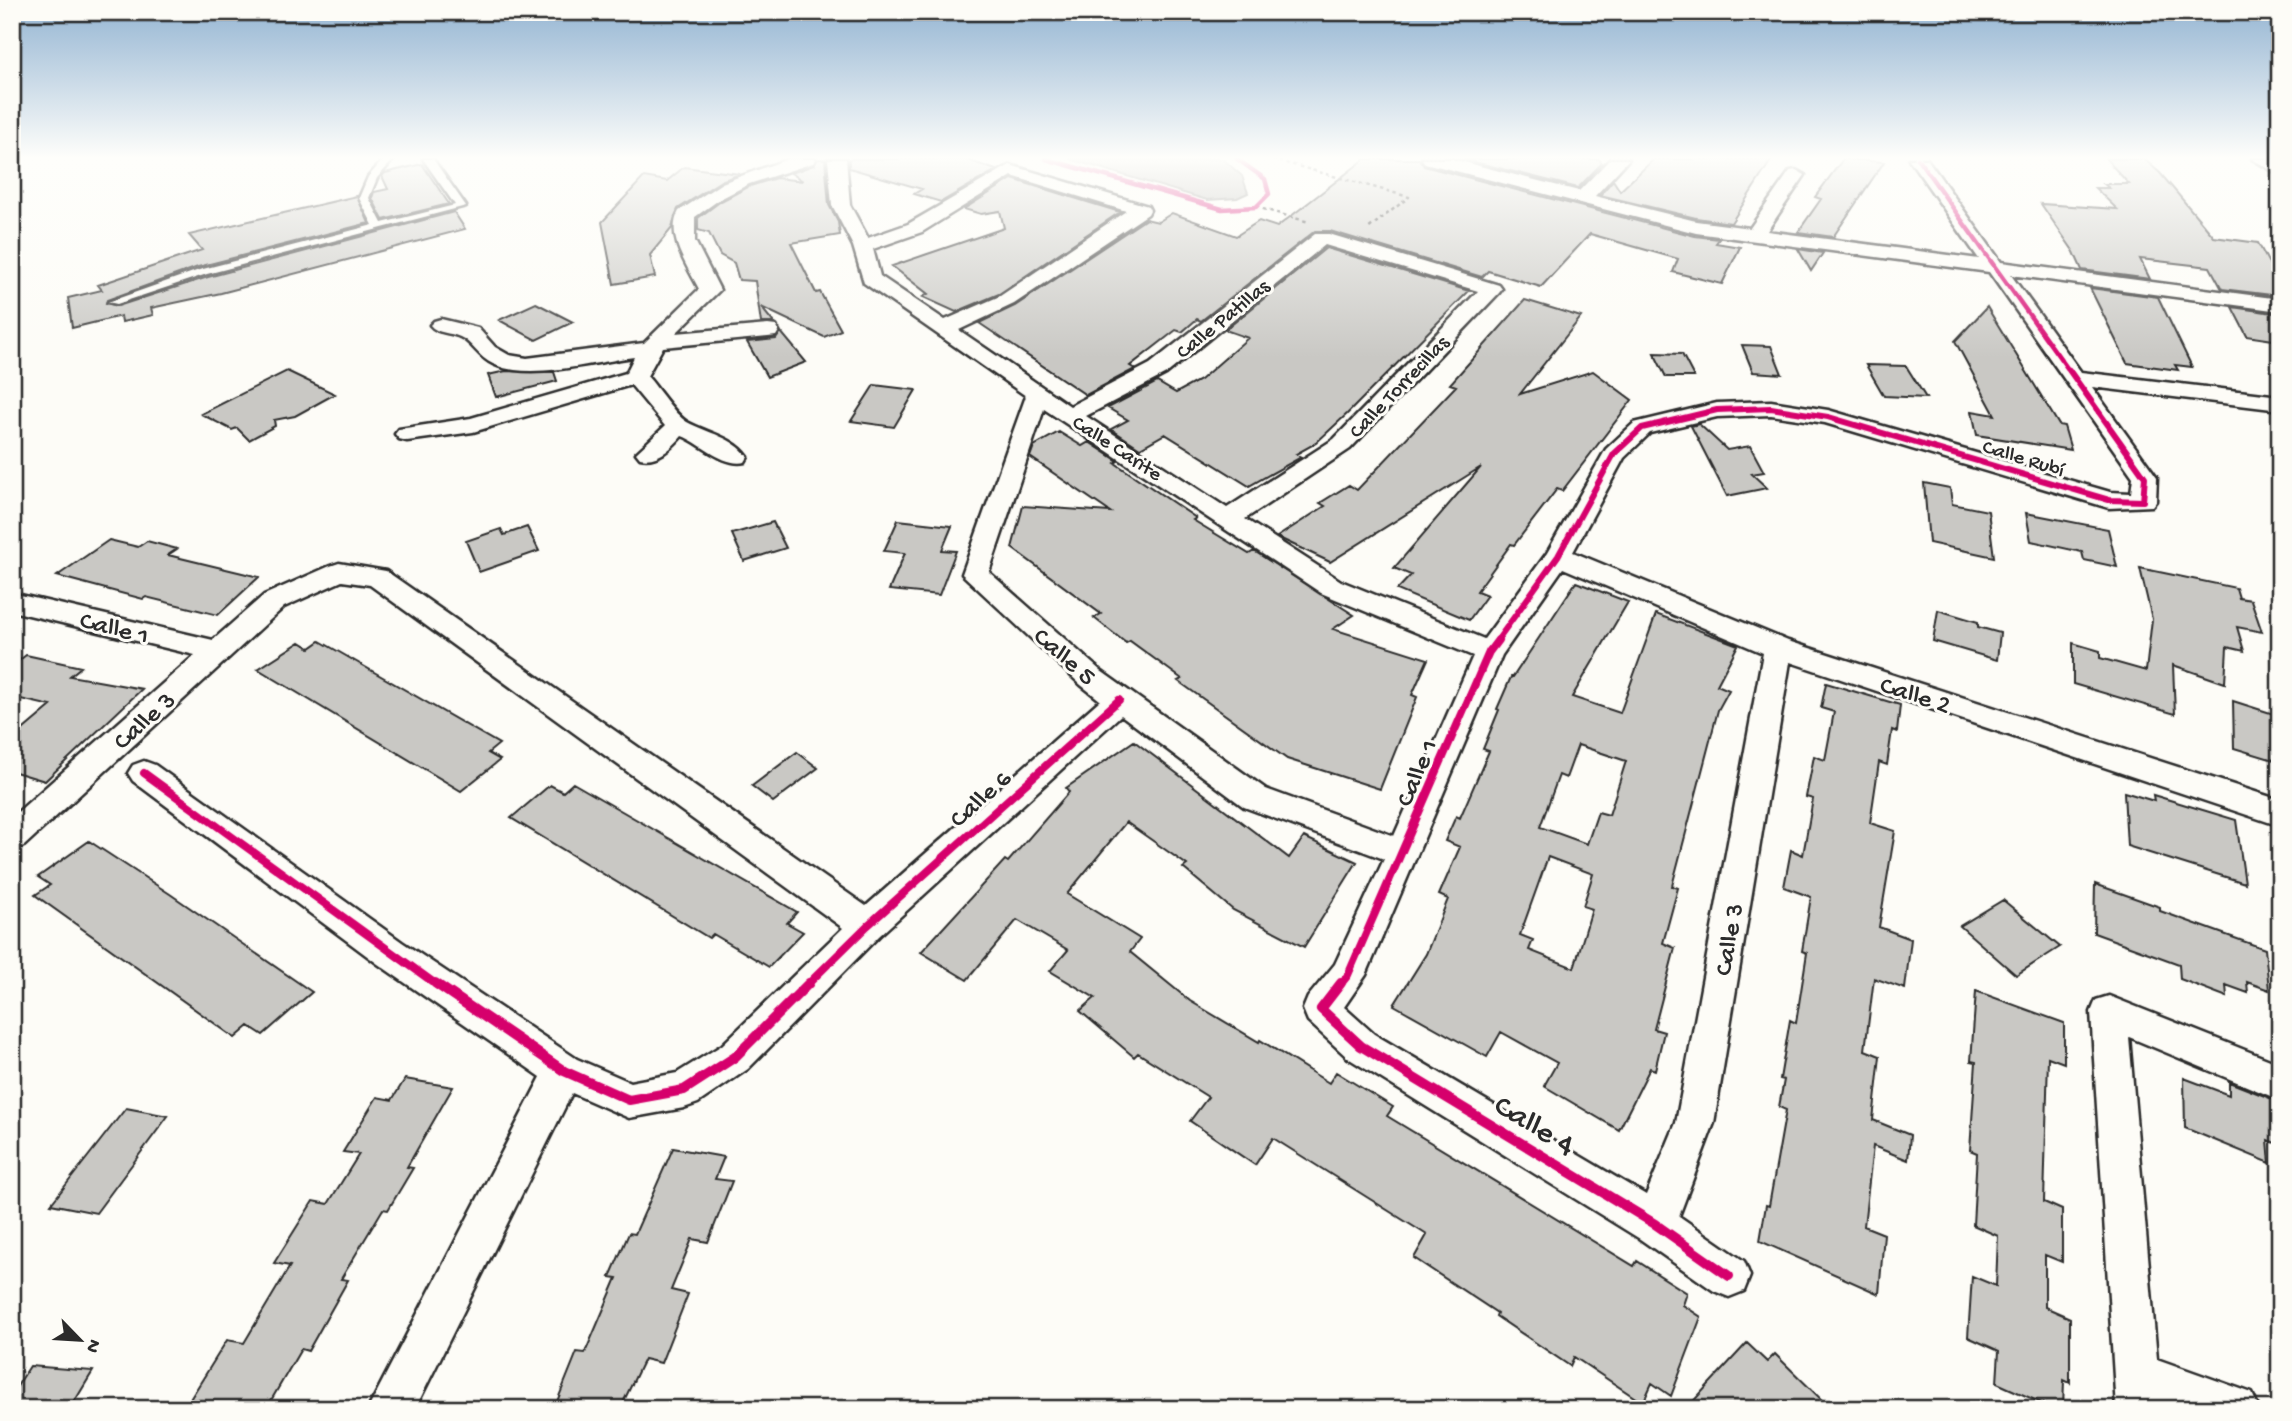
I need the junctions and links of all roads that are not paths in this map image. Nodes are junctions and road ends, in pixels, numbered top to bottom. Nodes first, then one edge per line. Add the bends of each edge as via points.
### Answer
1 (386, 225) edge
2 (686, 225) edge
3 (852, 225) edge
4 (919, 225) edge
5 (1118, 225) edge
6 (1689, 225) edge
7 (1762, 225) edge
8 (1965, 225) edge
9 (379, 227) joint
10 (1755, 235) junction
11 (863, 246) junction
12 (1415, 265) joint
13 (1994, 267) junction
14 (113, 302) dead end
15 (2280, 305) edge
16 (441, 325) dead end
17 (943, 329) junction
18 (768, 331) dead end
19 (653, 345) junction
20 (636, 377) junction
21 (2074, 377) junction
22 (1038, 394) junction
23 (2280, 403) edge
24 (1069, 416) junction
25 (677, 426) junction
26 (407, 435) dead end
27 (648, 453) dead end
28 (736, 457) dead end
29 (1228, 519) junction
30 (1558, 556) junction
31 (12, 602) edge
32 (1779, 648) junction
33 (218, 651) junction
34 (1489, 652) junction
35 (1119, 700) junction
36 (144, 773) dead end
37 (2280, 813) edge
38 (18, 826) edge
39 (1403, 853) junction
40 (867, 926) junction
41 (1321, 1009) joint
42 (564, 1071) junction
43 (2280, 1082) edge
44 (1655, 1224) junction
45 (1729, 1276) dead end
46 (2137, 1391) edge
47 (391, 1409) edge
48 (2236, 1409) edge

1 - 9 lane
2 - 19 street via 685,241 710,290
3 - 11 street, Calle Carite
4 - 11 street
5 - 17 street via 1007,300
6 - 10 street
7 - 10 street
8 - 13 street, Calle Rubí
9 - 14 lane via 203,272
10 - 13 street
11 - 17 street, Calle Carite via 871,279
12 - 24 street, Calle Patillas via 1322,238 1158,369
12 - 29 street, Calle Torrecillas via 1492,289 1342,444
13 - 15 street
13 - 21 street, Calle Rubí
16 - 19 street via 470,333 503,361 527,365
17 - 22 street, Calle Carite
18 - 19 street
19 - 20 street via 638,365
20 - 25 street
20 - 26 street via 473,425
21 - 23 street
21 - 30 street, Calle Rubí via 2145,477 2143,501 2109,500 1828,417 1771,408 1717,410 1642,428 1614,454
22 - 24 street, Calle Carite
22 - 35 street, Calle 5 via 975,574
24 - 29 street, Calle Carite
25 - 27 street
25 - 28 street via 706,437
29 - 34 street, Calle Carite via 1331,587
30 - 32 street, Calle 2
30 - 34 street, Calle 1
31 - 33 street, Calle 1
32 - 37 street, Calle 2
32 - 44 street, Calle 3 via 1695,1123
33 - 38 street, Calle 3
33 - 40 street, Calle 3 via 274,601 339,572 377,577
34 - 39 street, Calle 1
35 - 39 street, Calle 5 via 1255,798
35 - 40 street, Calle 6
36 - 42 street, Calle 6 via 390,953
39 - 41 street, Calle 1 via 1348,975
40 - 42 street, Calle 6 via 735,1057 684,1090 629,1100
41 - 44 street, Calle 4 via 1361,1046
42 - 47 street
43 - 46 street via 2109,1012
44 - 45 street, Calle 4
46 - 48 street

